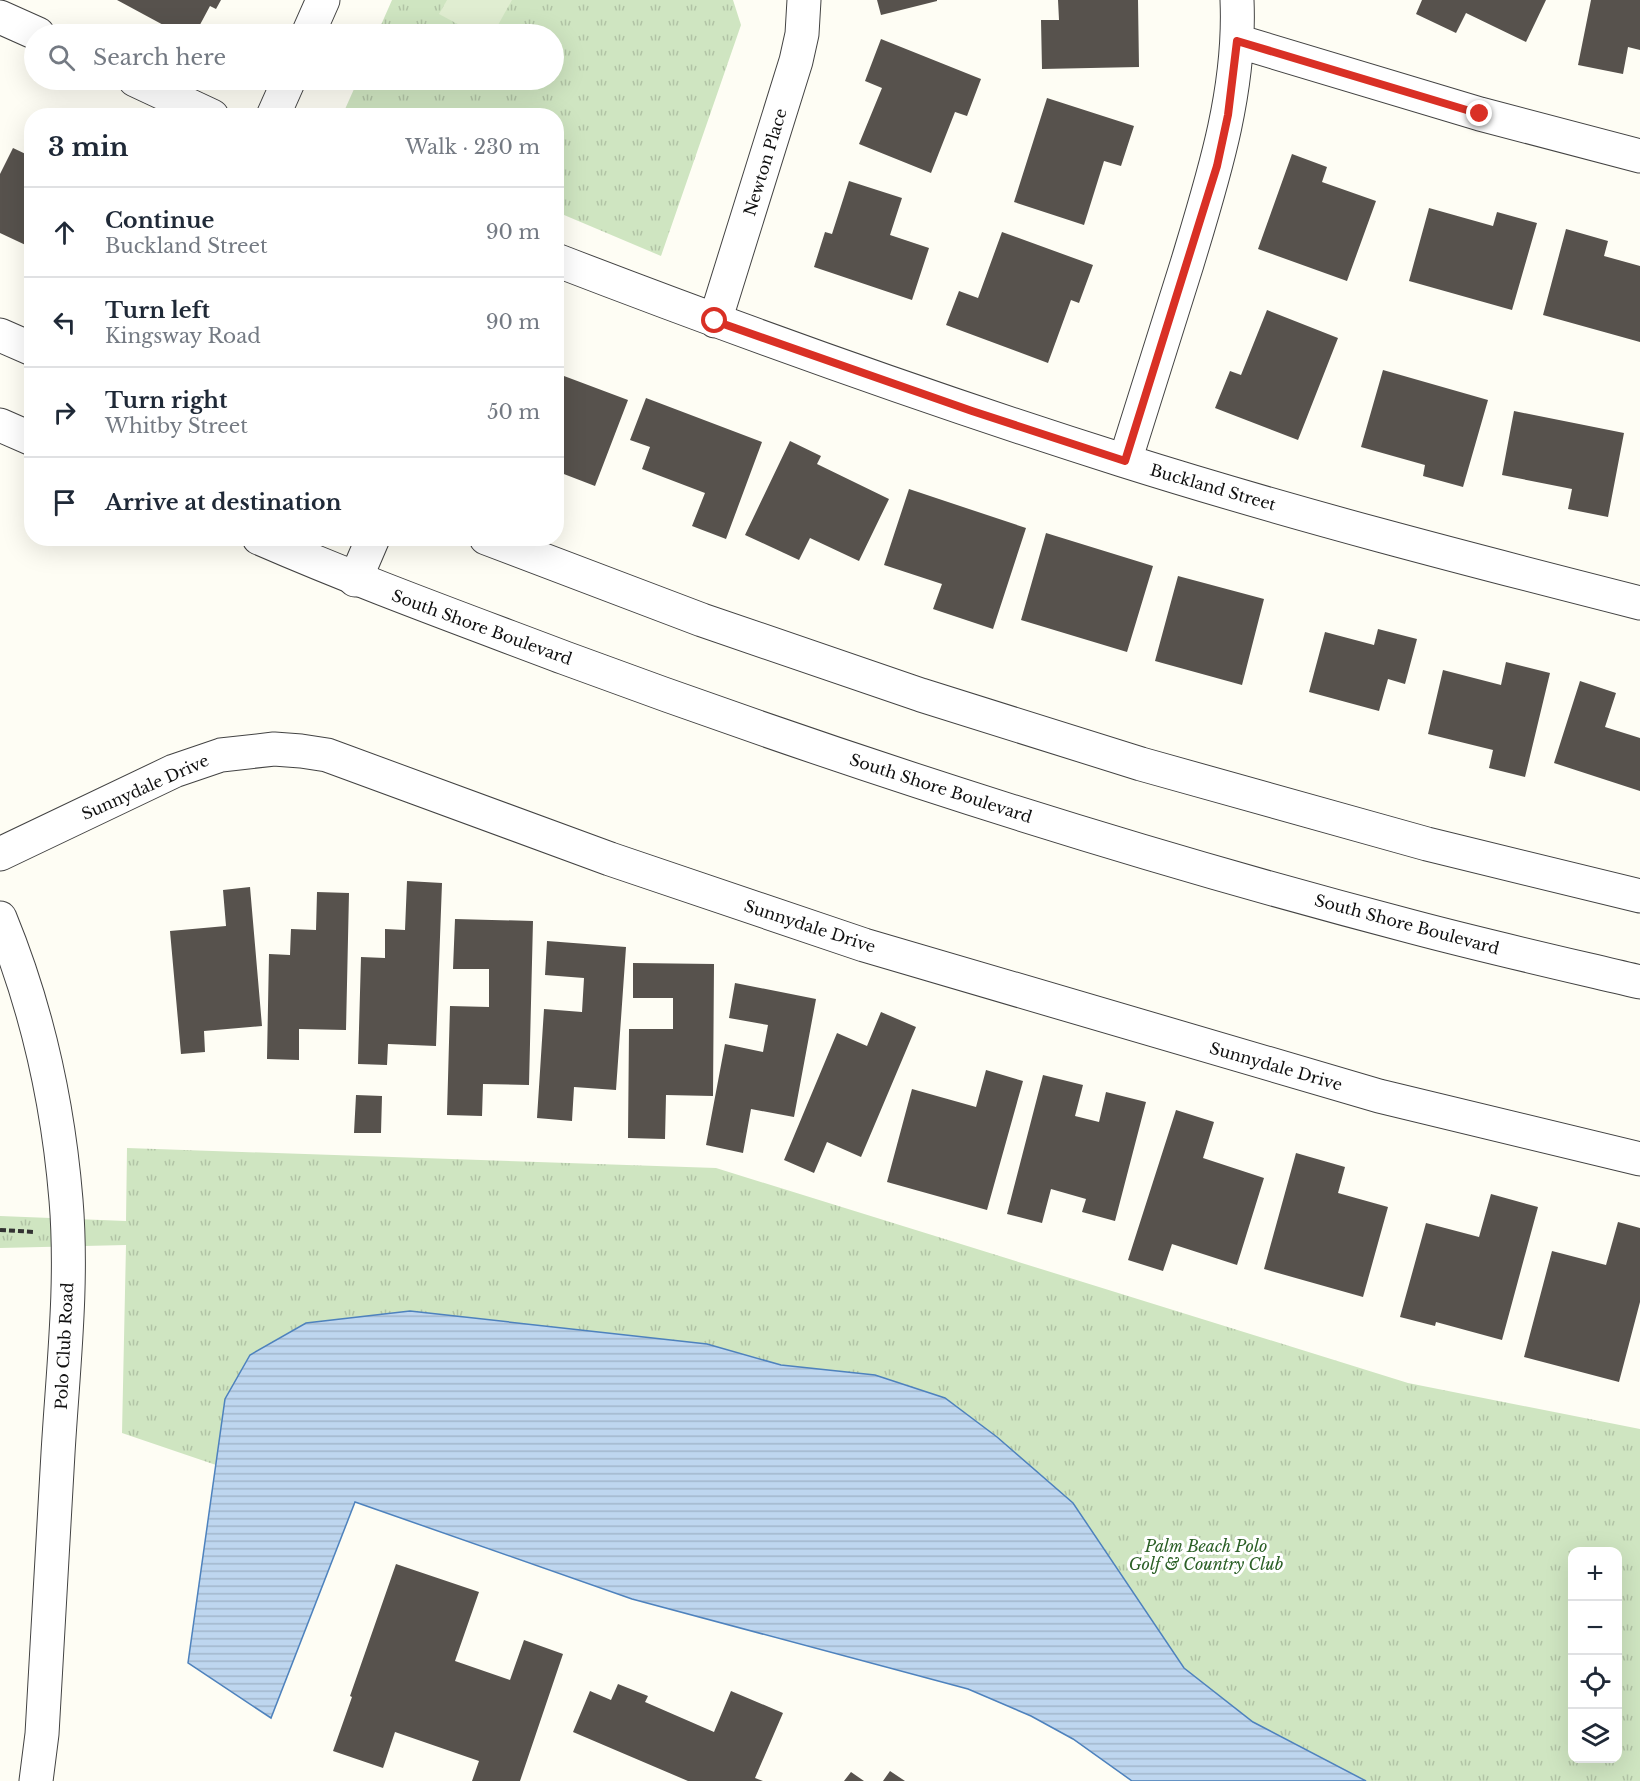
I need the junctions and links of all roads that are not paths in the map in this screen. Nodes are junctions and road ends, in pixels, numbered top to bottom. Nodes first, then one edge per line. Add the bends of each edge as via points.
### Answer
1 (323, 0) edge
2 (804, 0) edge
3 (1237, 0) edge
4 (0, 17) edge
5 (312, 24) edge
6 (24, 28) edge
7 (1237, 41) junction
8 (156, 90) edge
9 (284, 90) edge
10 (195, 108) edge
11 (276, 108) edge
12 (1640, 156) edge
13 (564, 263) edge
14 (715, 321) junction
15 (0, 336) edge
16 (24, 346) edge
17 (0, 425) edge
18 (24, 436) edge
19 (1125, 461) junction
20 (277, 546) edge
21 (370, 546) edge
22 (507, 546) edge
23 (355, 580) junction
24 (1640, 603) edge
25 (0, 854) edge
26 (1640, 896) edge
27 (0, 918) edge
28 (1640, 982) edge
29 (1640, 1159) edge
30 (36, 1781) edge

1 - 5 street
2 - 14 street, Newton Place via 796,61
3 - 7 street
4 - 6 street
7 - 12 street via 1480,114
7 - 19 street via 1217,166
8 - 10 street
9 - 11 street
13 - 14 street, Buckland Street
14 - 19 street, Buckland Street
15 - 16 street
17 - 18 street
19 - 24 street, Buckland Street via 1440,553
20 - 23 street, South Shore Boulevard
21 - 23 street
22 - 26 street via 702,620 921,695 1141,764 1427,844
23 - 28 street, South Shore Boulevard via 685,702 1126,847 1413,927
25 - 29 street, Sunnydale Drive via 174,771 221,755 274,749 327,755 610,859 864,945 1379,1096
27 - 30 street, Polo Club Road via 33,1011 54,1105 66,1201 67,1309

